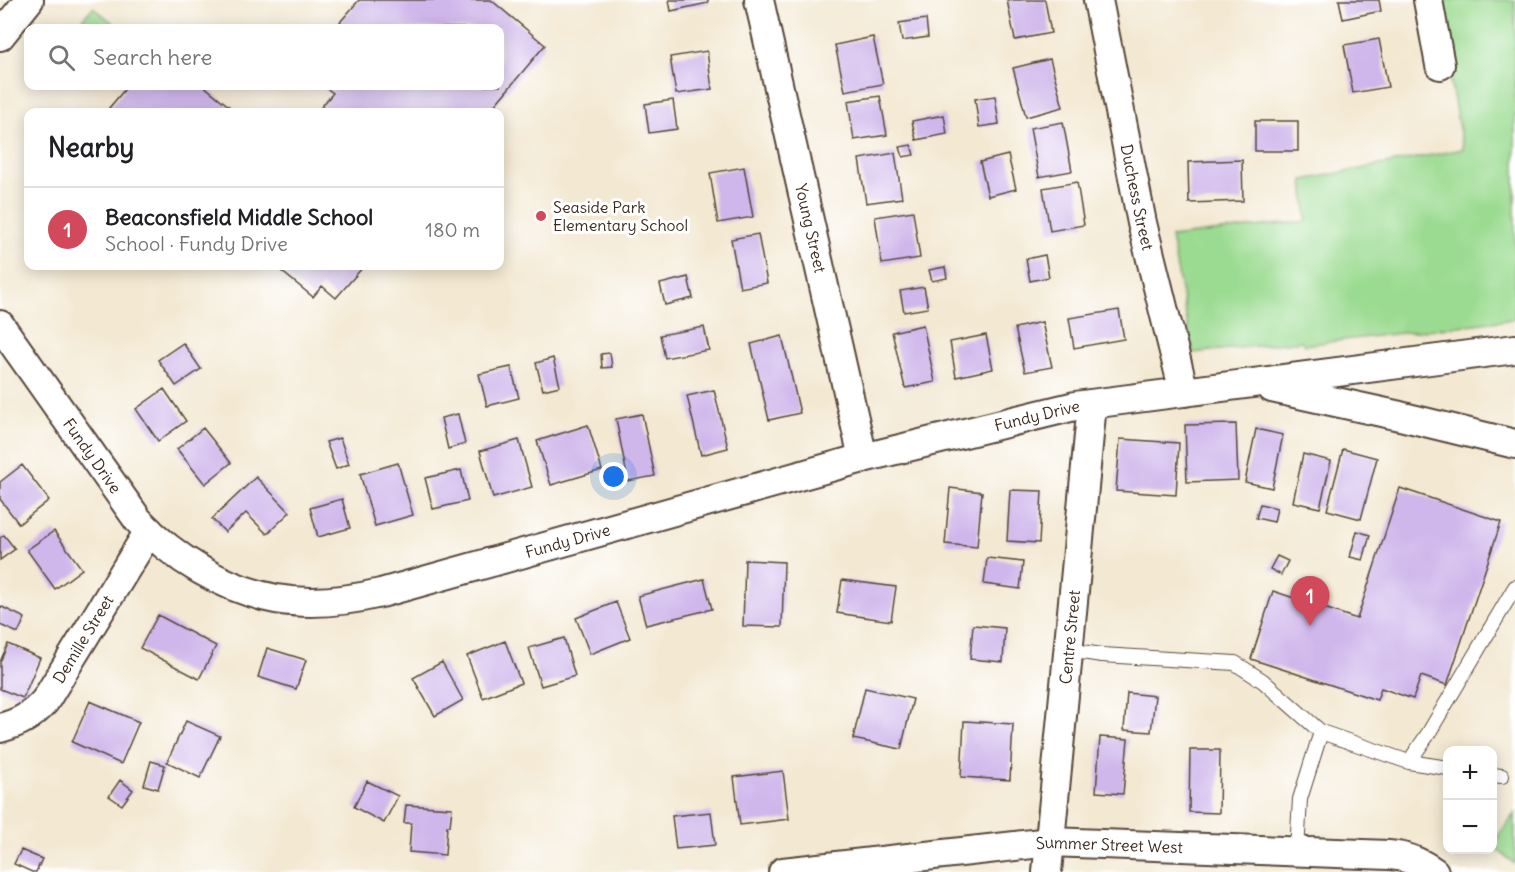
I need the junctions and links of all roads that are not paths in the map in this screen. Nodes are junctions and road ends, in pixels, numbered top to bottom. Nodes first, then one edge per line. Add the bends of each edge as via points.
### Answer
1 (29, 0) edge
2 (759, 0) edge
3 (1098, 0) edge
4 (1428, 0) edge
5 (0, 36) edge
6 (1440, 65) dead end
7 (0, 325) edge
8 (1515, 349) edge
9 (1251, 383) junction
10 (1184, 392) junction
11 (1092, 404) junction
12 (1515, 444) edge
13 (863, 458) junction
14 (149, 531) junction
15 (1515, 587) edge
16 (1068, 650) junction
17 (0, 728) edge
18 (1321, 732) junction
19 (1409, 762) junction
20 (1443, 767) edge
21 (1050, 842) junction
22 (1297, 851) junction
23 (783, 872) edge
24 (1047, 872) edge
25 (1434, 872) edge

1 - 5 street
2 - 13 street, Young Street
3 - 10 street, Duchess Street via 1142,223
4 - 6 street
7 - 14 street, Fundy Drive
8 - 9 street, Fundy Drive
9 - 10 street, Fundy Drive
9 - 12 street, Fundy Drive
10 - 11 street, Fundy Drive
11 - 13 street, Fundy Drive
11 - 16 street, Centre Street
13 - 14 street, Fundy Drive via 381,593 342,600 298,601 247,591 180,557
14 - 17 street, Demille Street via 45,701 23,720
15 - 19 lane
16 - 18 lane via 1235,663 1263,681
16 - 21 street, Centre Street
18 - 19 lane
18 - 22 lane via 1300,799
19 - 20 lane
21 - 22 street, Summer Street West
21 - 23 street, Summer Street West
21 - 24 street, Centre Street
22 - 25 street, Summer Street West via 1399,855

